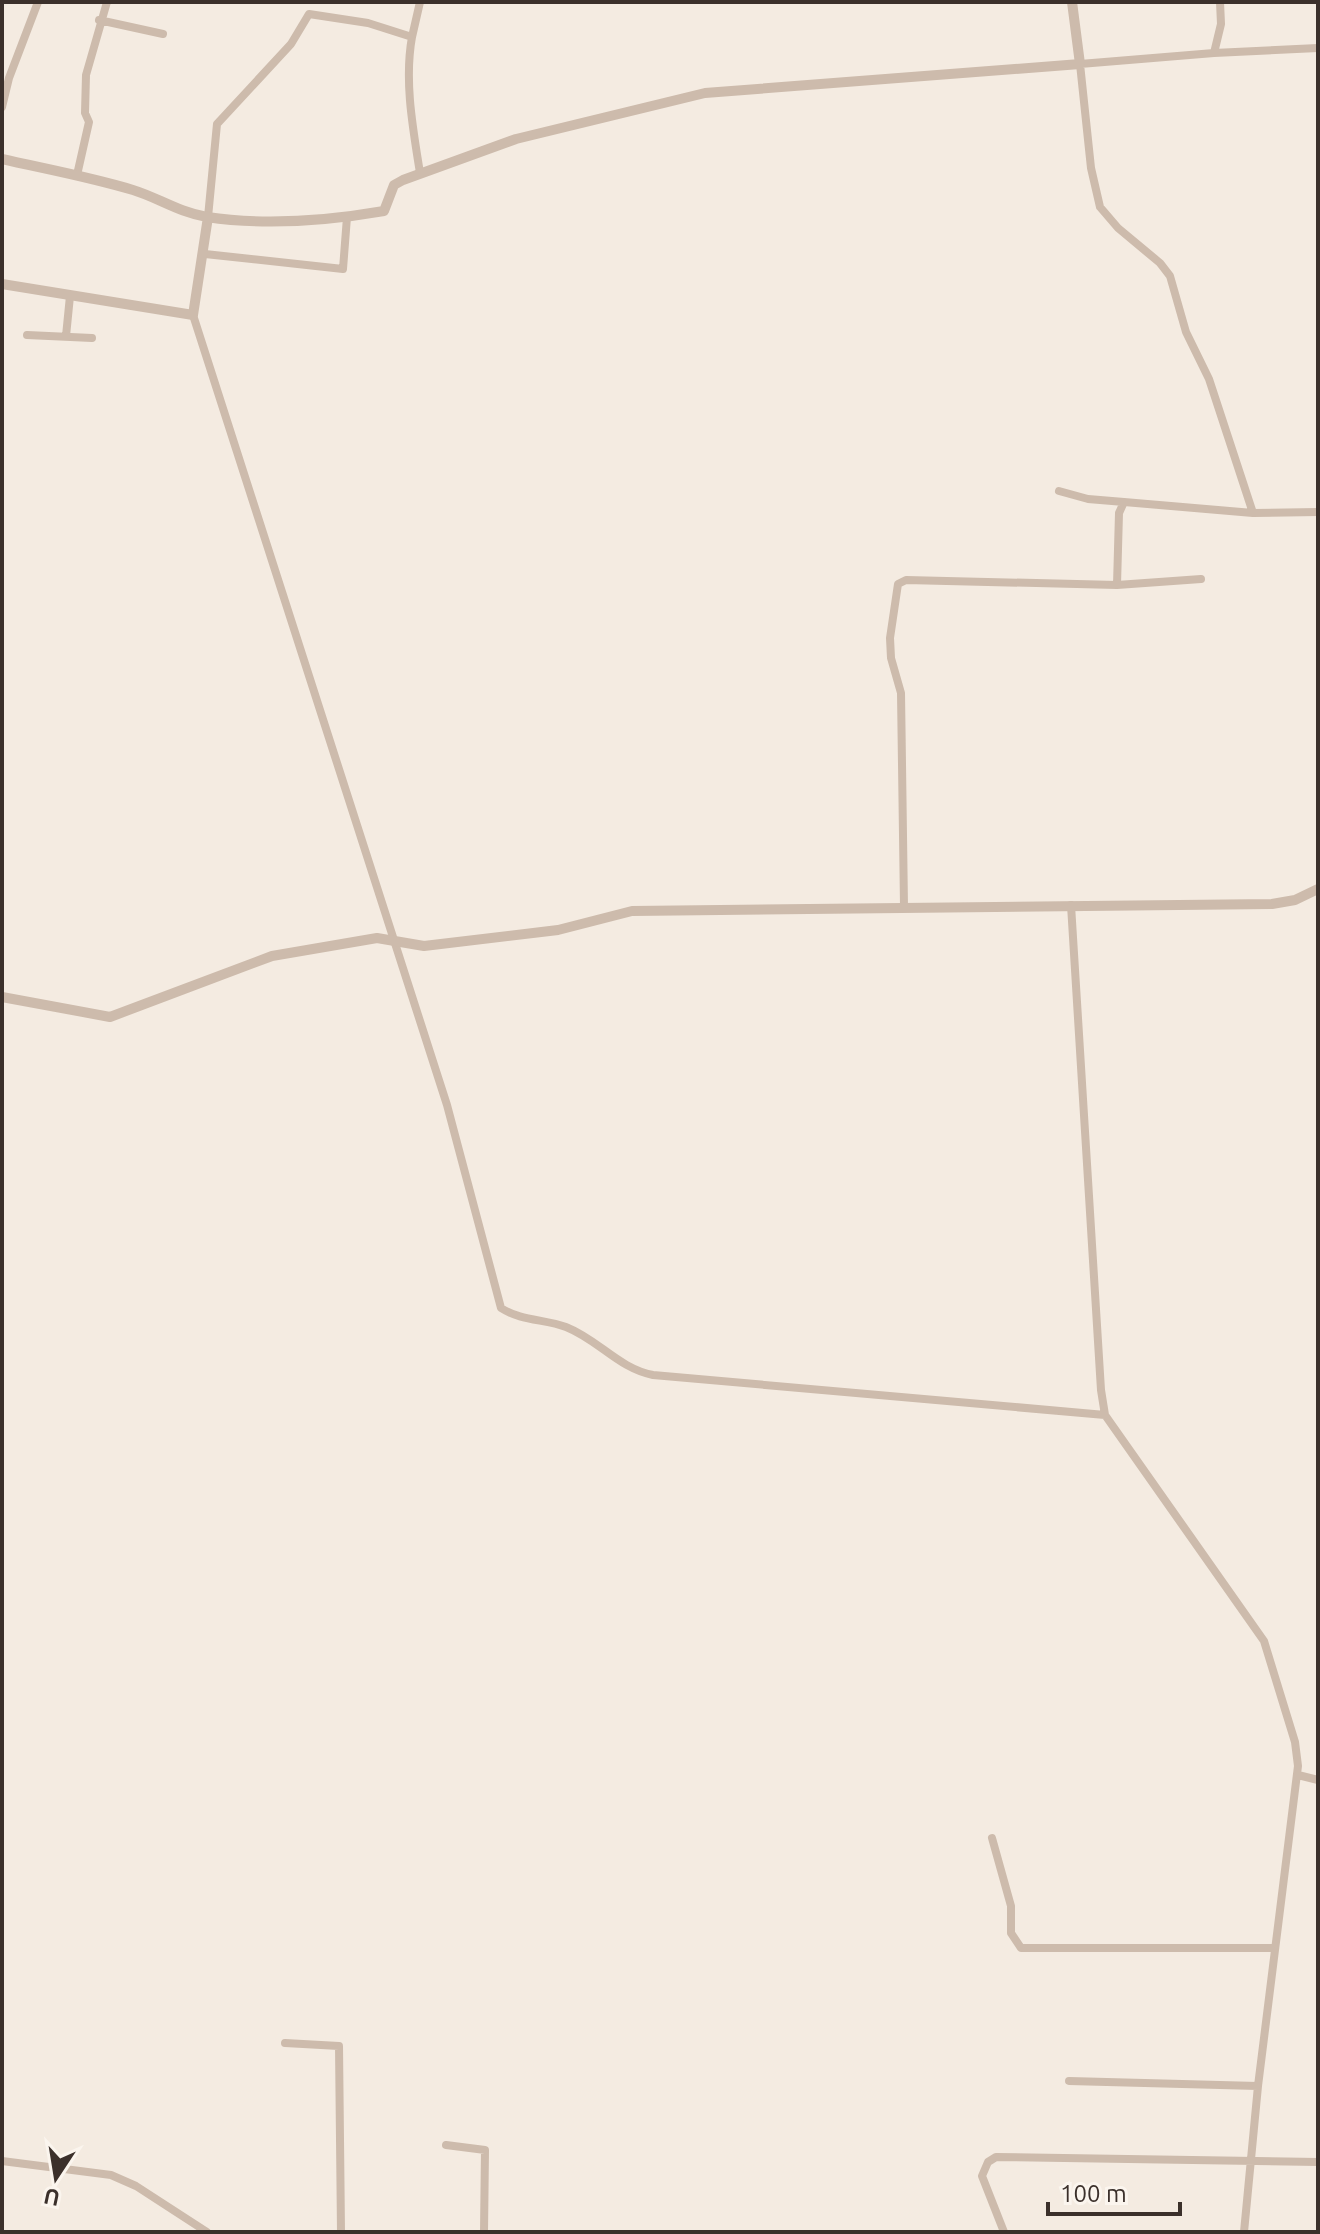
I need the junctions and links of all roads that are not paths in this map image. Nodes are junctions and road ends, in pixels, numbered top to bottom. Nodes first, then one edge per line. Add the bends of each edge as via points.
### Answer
1 (38, 2) edge
2 (107, 2) edge
3 (310, 2) edge
4 (420, 2) edge
5 (1072, 2) edge
6 (1220, 2) edge
7 (309, 14) junction
8 (99, 20) junction
9 (163, 34) dead end
10 (412, 37) junction
11 (1318, 48) edge
12 (1214, 53) junction
13 (1080, 64) junction
14 (2, 107) edge
15 (2, 159) edge
16 (420, 173) junction
17 (77, 175) junction
18 (208, 217) junction
19 (347, 217) junction
20 (205, 254) junction
21 (2, 284) edge
22 (70, 296) junction
23 (193, 315) junction
24 (27, 335) dead end
25 (66, 336) junction
26 (92, 338) dead end
27 (1059, 491) dead end
28 (1124, 502) junction
29 (1318, 512) edge
30 (1253, 513) junction
31 (1201, 579) dead end
32 (1117, 585) junction
33 (1318, 889) edge
34 (1071, 905) junction
35 (904, 906) junction
36 (396, 943) junction
37 (2, 997) edge
38 (1105, 1415) junction
39 (1298, 1775) junction
40 (1318, 1780) edge
41 (992, 1838) dead end
42 (1275, 1948) junction
43 (285, 2043) dead end
44 (1069, 2081) dead end
45 (1258, 2086) junction
46 (446, 2145) dead end
47 (2, 2161) edge
48 (1250, 2162) junction
49 (1318, 2162) edge
50 (207, 2232) edge
51 (341, 2232) edge
52 (484, 2232) edge
53 (1004, 2232) edge
54 (1244, 2232) edge

1 - 14 street
2 - 8 street
3 - 7 street
4 - 10 street
5 - 13 street
6 - 12 street
7 - 10 street via 368,23
7 - 18 street via 291,44 217,124
8 - 9 street
8 - 17 street via 83,88 89,122
10 - 16 street via 411,121
11 - 12 street
12 - 13 street
13 - 16 street via 705,93 516,139
13 - 30 street via 1100,207 1170,276
15 - 17 street
16 - 19 street via 394,185 384,211
17 - 18 street
18 - 19 street via 270,222
18 - 20 street
19 - 20 street via 343,269
20 - 23 street
21 - 22 street
22 - 23 street
22 - 25 street
23 - 36 street
24 - 25 street
25 - 26 street
27 - 28 street
28 - 30 street
28 - 32 street via 1119,513
29 - 30 street
31 - 32 street
32 - 35 street via 906,580 898,584 890,638 901,693
33 - 34 street via 1272,904
34 - 35 street
34 - 38 street
35 - 36 street via 632,911 558,930 424,946
36 - 37 street via 365,940 272,956 110,1017
36 - 38 street via 451,1118 501,1308 511,1315 573,1330 615,1360 653,1375
38 - 39 street via 1264,1641 1295,1742
39 - 40 street
39 - 42 street
41 - 42 street via 1011,1906 1011,1933 1021,1948
42 - 45 street
43 - 51 street via 339,2046
44 - 45 street
45 - 48 street
46 - 52 street via 485,2150
47 - 50 street via 111,2175
48 - 49 street
48 - 53 street via 990,2159 982,2176
48 - 54 street

